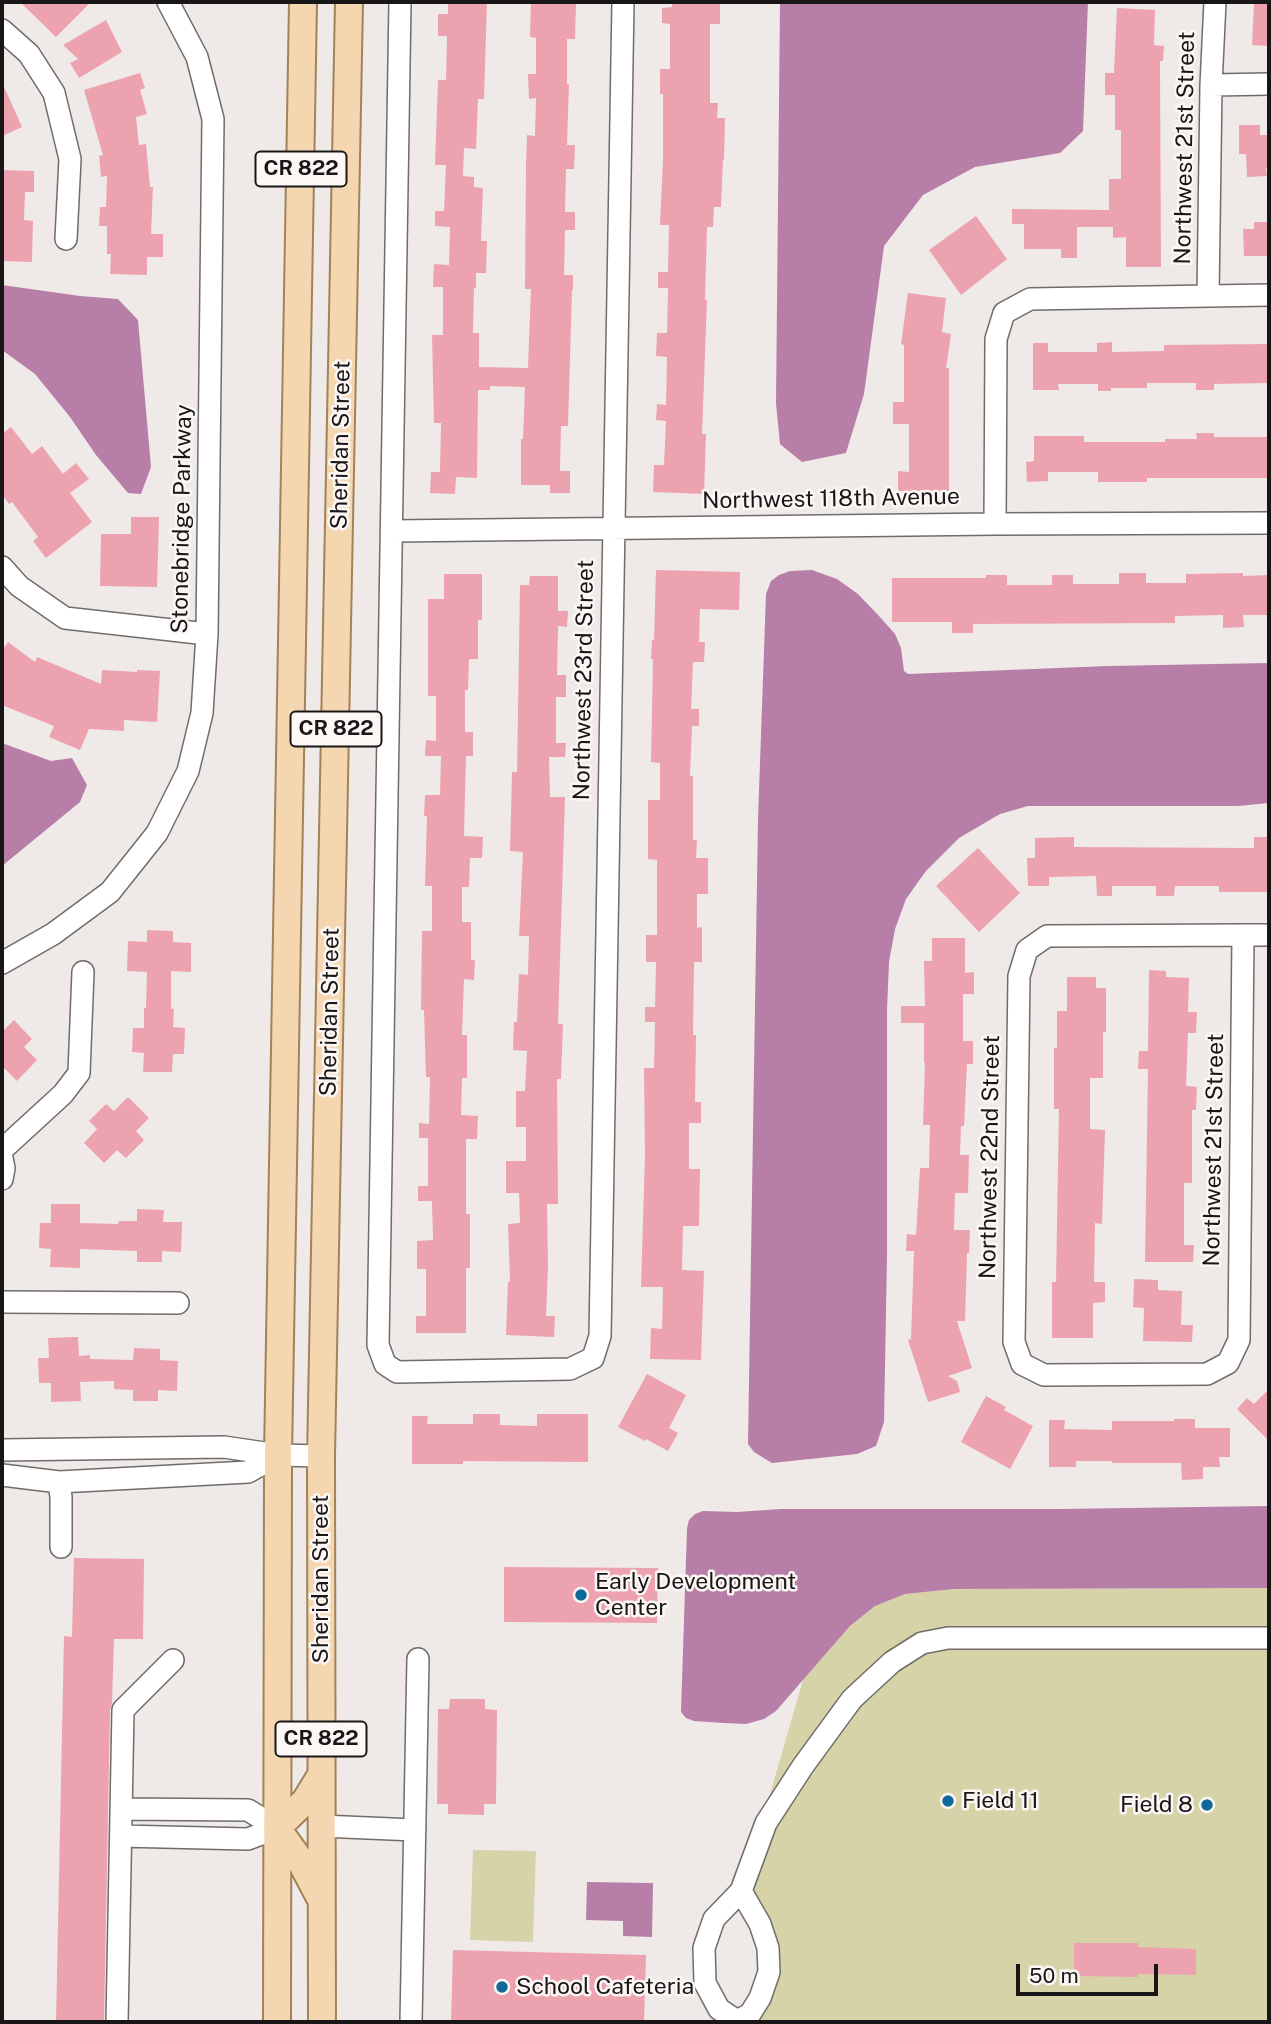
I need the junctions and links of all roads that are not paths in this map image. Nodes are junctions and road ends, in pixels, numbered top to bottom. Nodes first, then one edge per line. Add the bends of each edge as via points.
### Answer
1 (168, 2) edge
2 (303, 2) edge
3 (349, 2) edge
4 (400, 2) edge
5 (623, 2) edge
6 (1215, 2) edge
7 (2, 30) edge
8 (1269, 84) edge
9 (1211, 85) junction
10 (66, 239) dead end
11 (1269, 295) edge
12 (1208, 296) junction
13 (1269, 523) edge
14 (995, 524) junction
15 (613, 528) junction
16 (294, 531) junction
17 (393, 531) junction
18 (340, 533) junction
19 (2, 567) edge
20 (207, 634) junction
21 (1243, 935) junction
22 (1269, 935) edge
23 (2, 963) edge
24 (83, 972) dead end
25 (2, 1150) edge
26 (2, 1158) edge
27 (2, 1179) edge
28 (2, 1302) edge
29 (178, 1303) dead end
30 (1022, 1364) joint
31 (2, 1450) edge
32 (278, 1455) junction
33 (321, 1455) junction
34 (2, 1475) edge
35 (59, 1482) junction
36 (61, 1547) dead end
37 (1269, 1638) edge
38 (418, 1659) dead end
39 (173, 1660) dead end
40 (321, 1775) junction
41 (122, 1809) junction
42 (321, 1826) junction
43 (277, 1828) junction
44 (415, 1830) junction
45 (121, 1836) junction
46 (741, 1891) junction
47 (321, 1900) junction
48 (117, 2022) edge
49 (277, 2022) edge
50 (322, 2022) edge
51 (411, 2022) edge
52 (737, 2022) edge

1 - 20 street, Stonebridge Parkway via 197,57 213,119
2 - 16 main road, Sheridan Street / CR 822
3 - 18 main road, Sheridan Street / CR 822
4 - 17 street
5 - 15 street, Northwest 23rd Street
6 - 9 street, Northwest 21st Street
7 - 10 street via 29,54 54,93 70,159
8 - 9 street
9 - 12 street, Northwest 21st Street
11 - 12 street
12 - 14 street via 1030,299 1004,313 996,339
13 - 14 street, Northwest 118th Avenue
14 - 15 street, Northwest 118th Avenue
15 - 17 street, Northwest 118th Avenue
15 - 17 street, Northwest 23rd Street via 600,1336 593,1359 570,1369 397,1372 385,1364 378,1345
16 - 18 main road
16 - 32 main road, Sheridan Street / CR 822
18 - 33 main road, Sheridan Street / CR 822
19 - 20 street via 19,586 65,618
20 - 23 street, Stonebridge Parkway via 202,712 188,771 157,832 110,892 53,934
21 - 22 street
21 - 30 street, Northwest 22nd Street via 1047,936 1027,950 1019,976 1014,1342
21 - 30 street, Northwest 21st Street via 1239,1340 1228,1363 1207,1374 1044,1374
24 - 25 street via 79,1073 63,1094
26 - 27 street
28 - 29 street
31 - 32 street via 224,1447
32 - 33 street
32 - 35 street via 248,1472
32 - 43 main road, Sheridan Street / CR 822
33 - 40 main road, Sheridan Street / CR 822
34 - 35 street
35 - 36 street
37 - 46 street via 948,1638 922,1643 892,1662 852,1699 803,1766 766,1823
38 - 44 street
39 - 41 street via 123,1710
40 - 42 main road, Sheridan Street / CR 822
40 - 43 main road via 305,1801
41 - 43 street via 248,1810
41 - 45 street
42 - 44 street
42 - 47 main road, Sheridan Street / CR 822
43 - 45 street via 248,1839
43 - 47 main road
43 - 49 main road, Sheridan Street / CR 822
44 - 51 street
45 - 48 street
46 - 52 street via 760,1924 769,1972 750,2014
46 - 52 street via 715,1919 704,1948 705,1983 719,2009
47 - 50 main road, Sheridan Street / CR 822

